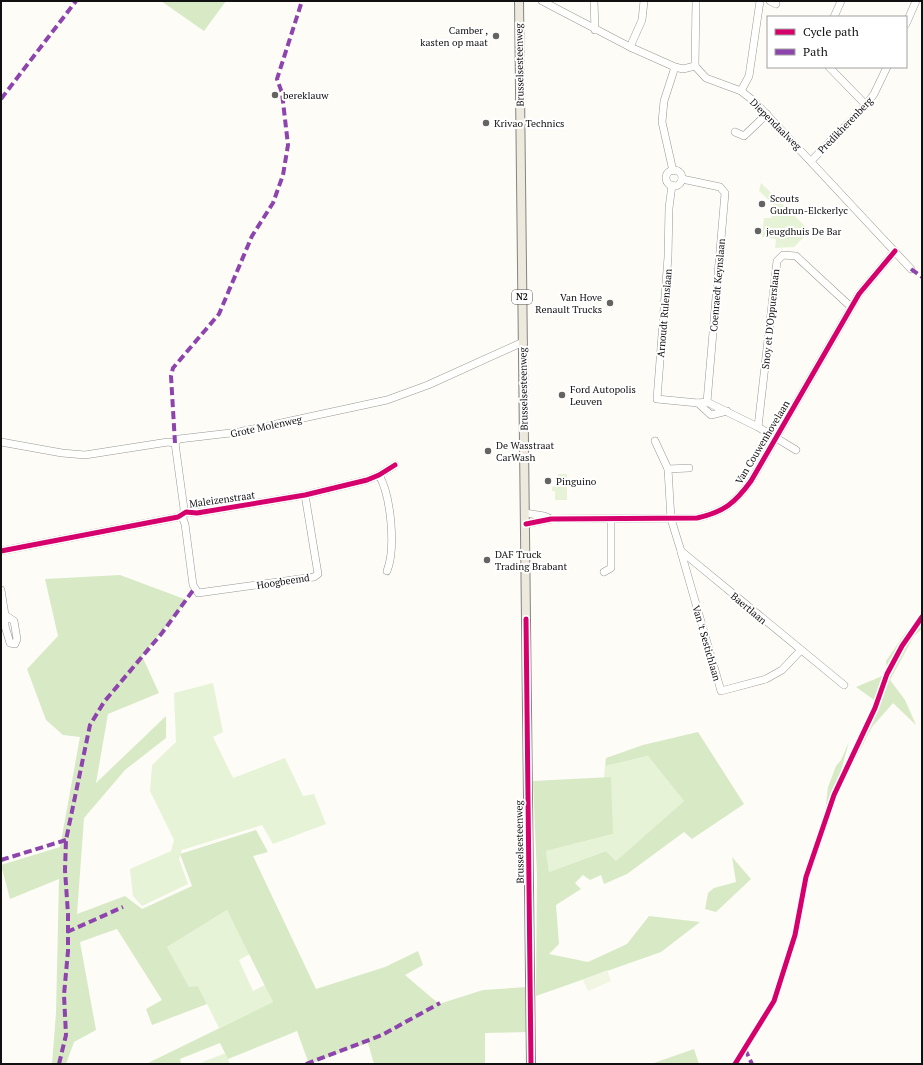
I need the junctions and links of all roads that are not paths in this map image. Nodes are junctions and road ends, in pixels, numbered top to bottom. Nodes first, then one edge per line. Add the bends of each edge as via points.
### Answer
1 (518, 1) edge
2 (542, 1) edge
3 (594, 1) edge
4 (644, 1) edge
5 (696, 1) edge
6 (760, 1) edge
7 (841, 1) edge
8 (916, 1) edge
9 (834, 16) edge
10 (907, 22) edge
11 (594, 30) junction
12 (630, 48) junction
13 (695, 66) junction
14 (675, 67) junction
15 (830, 68) edge
16 (887, 68) edge
17 (741, 91) junction
18 (866, 105) junction
19 (767, 114) junction
20 (735, 132) dead end
21 (811, 160) junction
22 (673, 171) junction
23 (682, 179) junction
24 (672, 185) junction
25 (895, 251) junction
26 (911, 269) dead end
27 (851, 307) junction
28 (522, 342) junction
29 (707, 402) junction
30 (698, 403) junction
31 (727, 411) junction
32 (758, 427) junction
33 (776, 438) junction
34 (655, 441) dead end
35 (1, 442) edge
36 (175, 443) junction
37 (796, 450) dead end
38 (395, 465) dead end
39 (689, 468) dead end
40 (668, 469) junction
41 (379, 475) junction
42 (305, 495) junction
43 (184, 513) junction
44 (525, 513) junction
45 (551, 519) junction
46 (671, 519) junction
47 (611, 520) junction
48 (526, 524) junction
49 (1, 551) edge
50 (681, 551) junction
51 (386, 571) dead end
52 (604, 572) dead end
53 (1, 590) edge
54 (5, 615) junction
55 (3, 627) edge
56 (801, 650) junction
57 (844, 685) dead end
58 (531, 1064) edge

1 - 28 main road, Brusselsesteenweg / N2
2 - 11 street
3 - 11 street
4 - 12 street via 642,20
5 - 13 street
6 - 17 street via 749,76
7 - 9 street
8 - 10 street
11 - 12 street
12 - 14 street
13 - 14 street
13 - 17 street, Diependaalweg via 706,78
14 - 22 street, Arnoudt Rulenslaan via 664,101 662,122
15 - 18 street
16 - 18 street, Predikherenberg
17 - 19 street, Diependaalweg
18 - 21 street, Predikherenberg
19 - 20 street via 744,136
19 - 21 street, Diependaalweg
21 - 25 street, Diependaalweg
22 - 23 street via 680,173
22 - 24 street, Arnoudt Rulenslaan via 667,178
23 - 24 street via 678,185
23 - 29 street, Coenraedt Keynslaan via 720,187 725,193
24 - 30 street, Arnoudt Rulenslaan via 657,399
25 - 26 street, Diependaalweg
25 - 27 street, Van Couwenhovelaan via 869,280
27 - 32 street, Snoy et D'Oppuerslaan via 796,256 783,255 776,261
27 - 33 street, Van Couwenhovelaan
28 - 36 street, Grote Molenweg via 428,385 387,400 239,432 179,439
28 - 44 main road, Brusselsesteenweg / N2
29 - 30 street, Arnoudt Rulenslaan
29 - 31 street
30 - 31 street via 711,415
31 - 32 street
32 - 33 street
33 - 37 street
33 - 46 street, Van Couwenhovelaan via 738,498 726,508 713,515
34 - 40 street
35 - 36 street, Grote Molenweg via 85,455
36 - 43 street
38 - 41 street, Maleizenstraat
39 - 40 street
40 - 46 street
41 - 42 street, Maleizenstraat
41 - 51 street via 385,485 391,520 390,563
42 - 43 street, Maleizenstraat
42 - 43 street, Hoogbeemd via 318,574 314,577 198,593 194,589
43 - 49 street, Maleizenstraat via 178,517
44 - 45 street, Van Couwenhovelaan
44 - 48 main road, Brusselsesteenweg / N2
45 - 47 street, Van Couwenhovelaan
45 - 48 street, Van Couwenhovelaan
46 - 47 street, Van Couwenhovelaan
46 - 50 street
47 - 52 street via 611,568
48 - 58 main road, Brusselsesteenweg / N2
50 - 56 street, Baertlaan
50 - 56 street, Van 't Sestichlaan via 721,691 766,679 782,670
53 - 54 street
54 - 55 street
54 - 55 street via 14,621 17,639 15,644 10,643
56 - 57 street, Baertlaan

